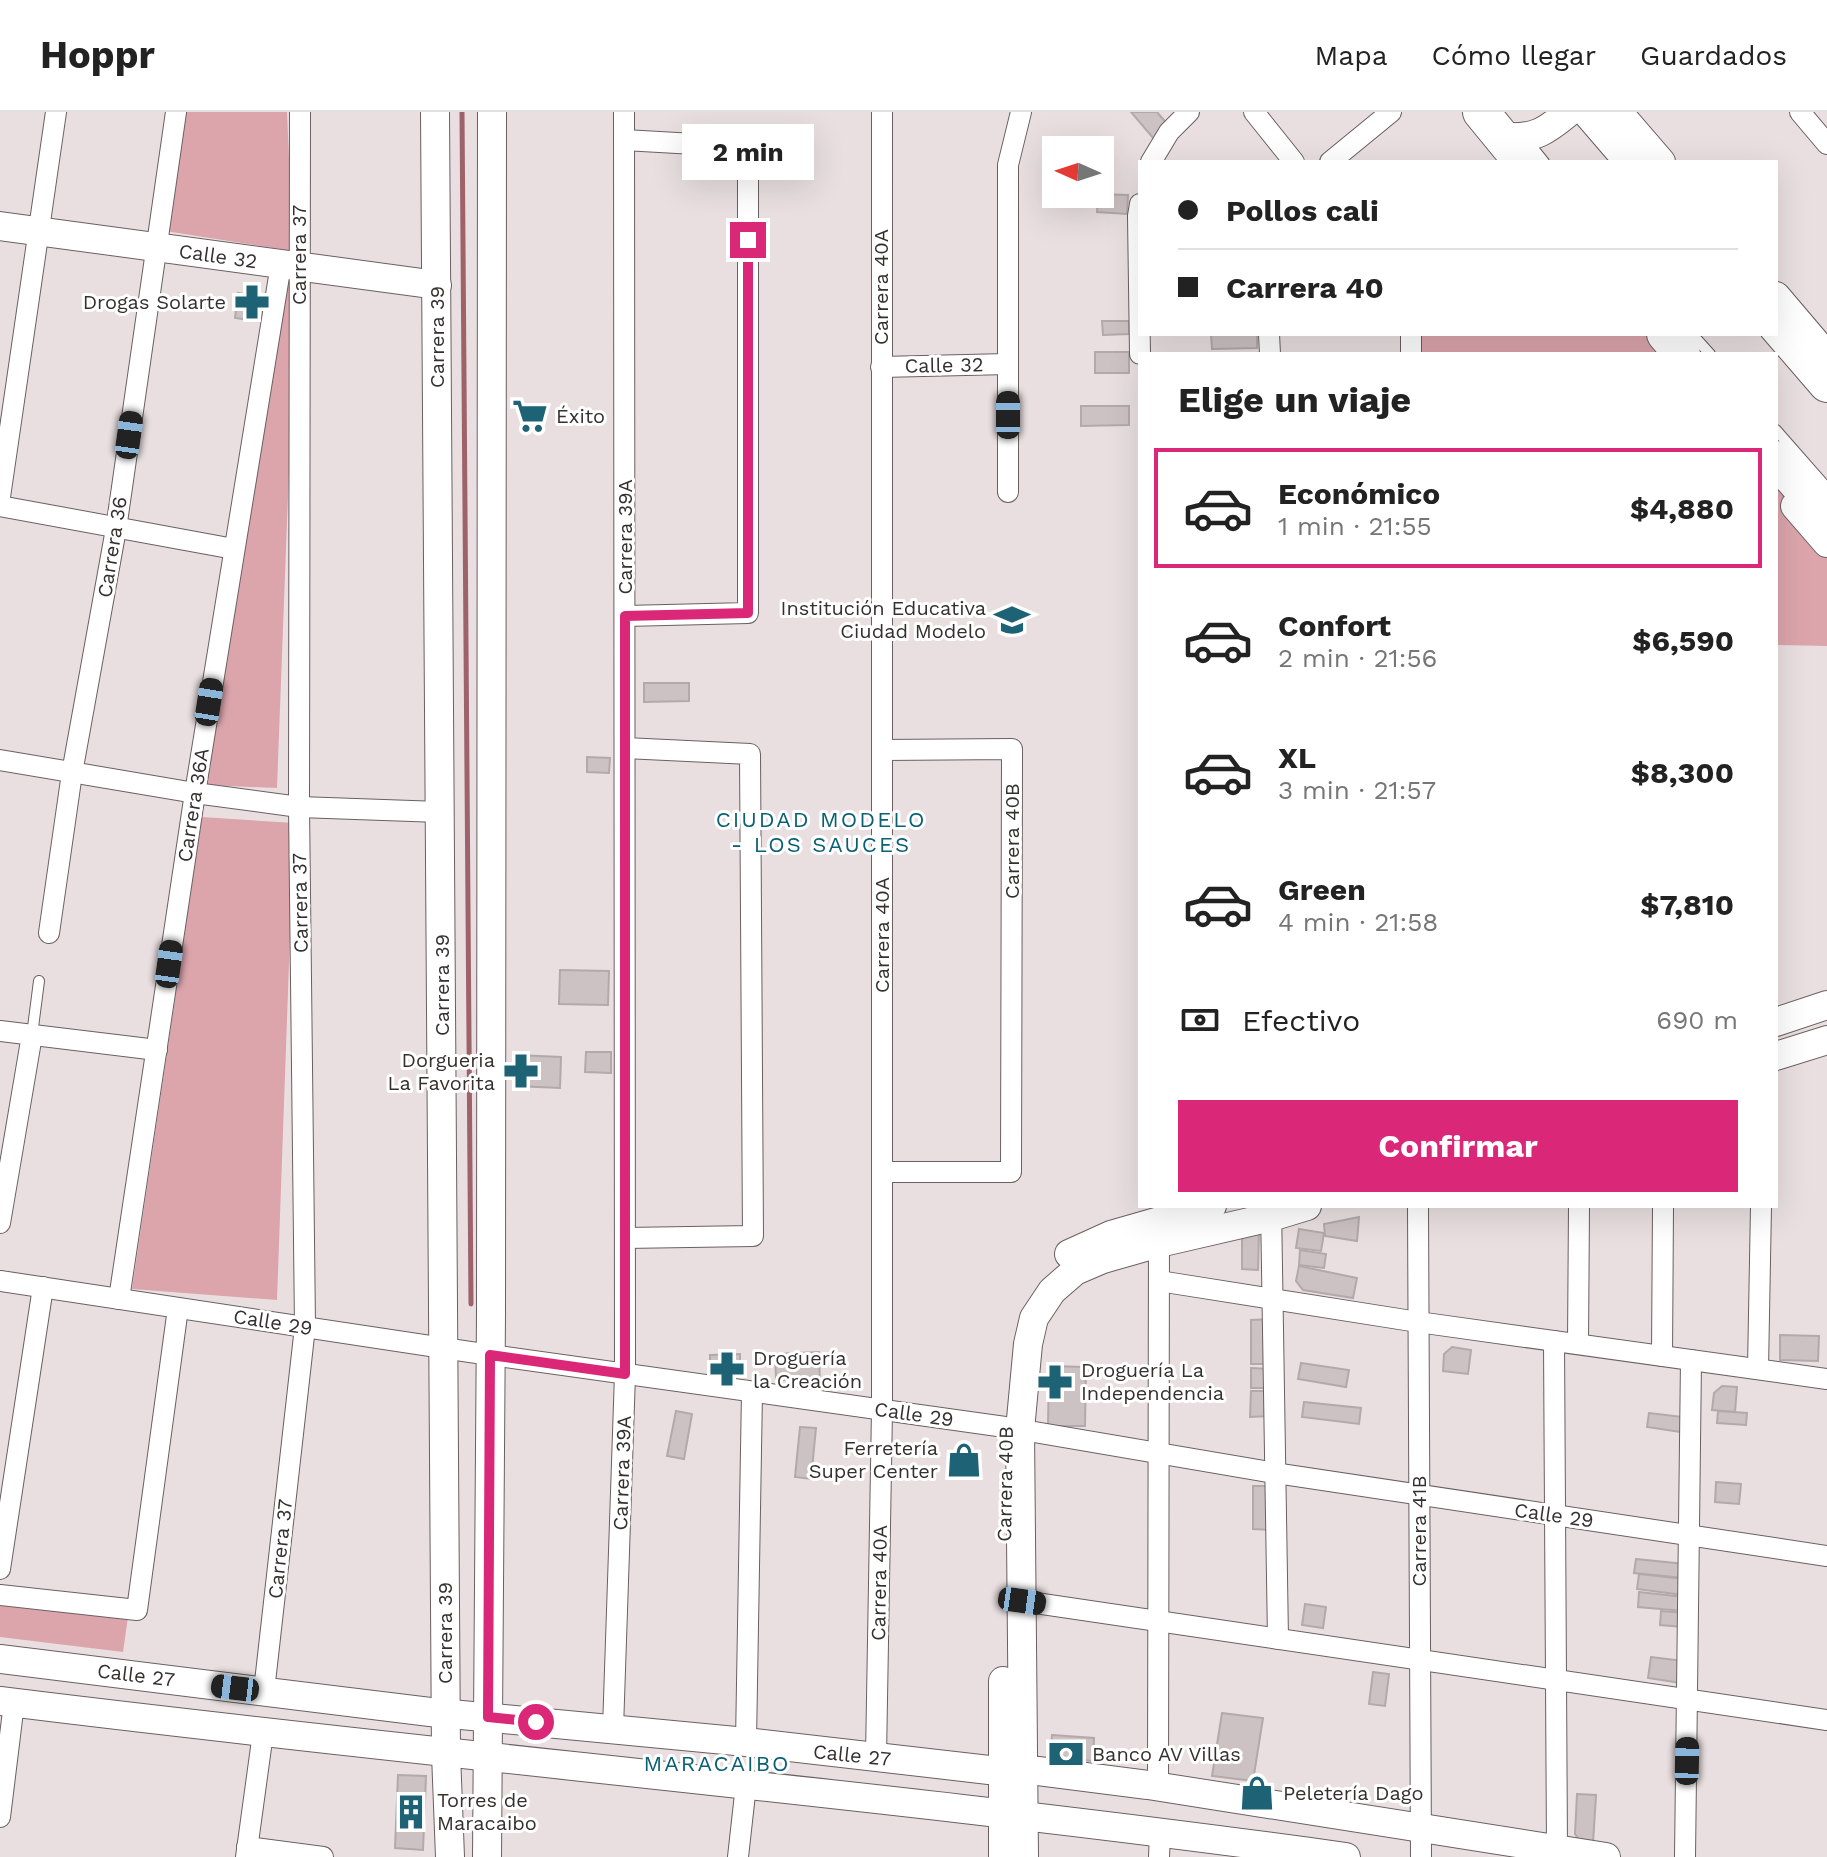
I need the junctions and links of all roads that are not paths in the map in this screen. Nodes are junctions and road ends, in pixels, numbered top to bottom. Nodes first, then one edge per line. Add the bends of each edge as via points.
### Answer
1 (56, 112) edge
2 (176, 112) edge
3 (300, 112) edge
4 (435, 112) edge
5 (492, 112) edge
6 (624, 112) edge
7 (882, 112) edge
8 (1021, 112) edge
9 (1189, 112) edge
10 (1254, 112) edge
11 (1391, 112) edge
12 (1460, 112) edge
13 (1618, 112) edge
14 (1800, 112) edge
15 (1578, 114) edge
16 (624, 140) junction
17 (1508, 140) edge
18 (1827, 144) edge
19 (1152, 160) edge
20 (1292, 160) edge
21 (1332, 160) edge
22 (1541, 160) edge
23 (1632, 160) edge
24 (1659, 160) edge
25 (0, 226) edge
26 (39, 231) junction
27 (155, 247) junction
28 (290, 265) junction
29 (437, 285) junction
30 (1778, 298) edge
31 (1778, 327) edge
32 (1669, 341) edge
33 (1704, 352) edge
34 (1827, 356) edge
35 (1008, 364) junction
36 (881, 367) junction
37 (1827, 384) edge
38 (1778, 432) edge
39 (1778, 461) edge
40 (1778, 486) edge
41 (1827, 488) edge
42 (1008, 492) dead end
43 (0, 497) edge
44 (0, 506) edge
45 (1827, 518) edge
46 (116, 529) junction
47 (1827, 543) edge
48 (234, 549) junction
49 (625, 616) junction
50 (625, 748) junction
51 (882, 750) junction
52 (0, 760) edge
53 (72, 773) junction
54 (195, 793) junction
55 (299, 807) junction
56 (440, 812) junction
57 (49, 933) dead end
58 (39, 981) dead end
59 (1827, 1005) edge
60 (1778, 1021) edge
61 (0, 1031) edge
62 (32, 1035) junction
63 (1827, 1040) edge
64 (157, 1050) junction
65 (1778, 1055) edge
66 (882, 1172) junction
67 (1208, 1208) edge
68 (1295, 1208) edge
69 (1418, 1208) edge
70 (1579, 1208) edge
71 (1663, 1208) edge
72 (1761, 1208) edge
73 (1271, 1212) edge
74 (0, 1223) edge
75 (1159, 1231) junction
76 (625, 1238) junction
77 (0, 1281) edge
78 (1159, 1281) junction
79 (43, 1287) junction
80 (119, 1299) junction
81 (1273, 1300) junction
82 (444, 1305) junction
83 (178, 1308) junction
84 (491, 1313) junction
85 (1418, 1322) junction
86 (305, 1327) junction
87 (1554, 1341) junction
88 (1578, 1344) junction
89 (443, 1348) junction
90 (490, 1355) junction
91 (1662, 1356) junction
92 (1691, 1360) junction
93 (1758, 1369) junction
94 (625, 1374) junction
95 (1827, 1379) edge
96 (752, 1392) junction
97 (443, 1395) junction
98 (490, 1398) junction
99 (882, 1410) junction
100 (1012, 1428) junction
101 (1159, 1454) junction
102 (1275, 1473) junction
103 (1419, 1495) junction
104 (1555, 1515) junction
105 (1689, 1536) junction
106 (1827, 1556) edge
107 (0, 1569) edge
108 (0, 1595) edge
109 (1022, 1601) junction
110 (1159, 1621) junction
111 (1278, 1639) junction
112 (0, 1659) edge
113 (1420, 1661) junction
114 (1556, 1680) junction
115 (264, 1691) junction
116 (1688, 1700) junction
117 (7, 1702) edge
118 (446, 1713) junction
119 (488, 1717) junction
120 (1827, 1720) edge
121 (613, 1729) junction
122 (263, 1733) junction
123 (746, 1742) junction
124 (446, 1754) junction
125 (876, 1757) junction
126 (489, 1758) junction
127 (1013, 1771) junction
128 (746, 1785) junction
129 (1158, 1787) junction
130 (1013, 1816) junction
131 (0, 1817) edge
132 (1421, 1843) edge
133 (1160, 1845) edge
134 (1557, 1849) junction
135 (247, 1852) edge
136 (1280, 1852) edge
137 (323, 1857) edge
138 (450, 1857) edge
139 (487, 1857) edge
140 (738, 1857) edge
141 (1003, 1857) edge
142 (1024, 1857) edge
143 (1346, 1857) edge
144 (1606, 1857) edge
145 (1685, 1857) edge

1 - 26 street
2 - 27 street, Carrera 36
3 - 28 street, Carrera 37
4 - 29 main road, Carrera 39
5 - 84 main road
6 - 16 street, Carrera 39A
7 - 36 street, Carrera 40A
8 - 35 street via 1008,165
9 - 19 street
10 - 20 street
11 - 21 street
12 - 17 main road
13 - 24 main road
14 - 18 street
15 - 17 main road via 1546,132
15 - 23 highway
16 - 49 street, Carrera 39A
16 - 49 street via 748,147 748,613
17 - 22 lane
25 - 26 main road, Calle 32
26 - 27 main road, Calle 32
26 - 43 street
27 - 28 main road, Calle 32
27 - 46 street, Carrera 36
28 - 29 main road, Calle 32
28 - 48 street, Carrera 36A
28 - 55 street, Carrera 37
29 - 56 main road, Carrera 39
30 - 34 main road
31 - 37 highway
32 - 33 lane
35 - 36 street, Calle 32
35 - 42 street
36 - 51 street, Carrera 40A
38 - 41 lane
39 - 45 highway
40 - 47 main road
44 - 46 street
46 - 48 street
46 - 53 street, Carrera 36
48 - 54 street, Carrera 36A
49 - 50 street, Carrera 39A
50 - 76 street, Carrera 39A
50 - 76 street via 750,754 753,1236
51 - 66 street, Carrera 40A
51 - 66 street, Carrera 40B via 1012,749 1011,1172
52 - 53 street
53 - 54 street
53 - 57 street, Carrera 36
54 - 55 street
54 - 64 street, Carrera 36A
55 - 56 street
55 - 86 street, Carrera 37
56 - 82 main road, Carrera 39
58 - 62 lane
59 - 60 main road
61 - 62 street
62 - 64 street
62 - 74 street
63 - 65 main road
64 - 80 street, Carrera 36A
66 - 99 street, Carrera 40A
67 - 75 main road
68 - 73 main road
69 - 85 street, Carrera 41B
70 - 88 street
71 - 91 street
72 - 93 street
73 - 75 main road
73 - 81 street
75 - 78 street
75 - 100 main road, Carrera 40B via 1111,1235 1072,1252 1044,1273 1027,1311 1012,1325
76 - 94 street, Carrera 39A
77 - 79 street, Calle 29
78 - 81 street
78 - 101 street
79 - 80 street, Calle 29
79 - 107 street
80 - 83 street, Calle 29
81 - 85 street
81 - 102 street
82 - 84 main road via 450,1317 468,1326
82 - 89 main road, Carrera 39
83 - 86 street, Calle 29
83 - 108 street via 137,1610
84 - 90 main road
85 - 87 street
85 - 103 street, Carrera 41B
86 - 89 street, Calle 29
86 - 115 street, Carrera 37
87 - 88 street
87 - 104 street
88 - 91 street
89 - 90 street, Calle 29
89 - 97 main road, Carrera 39
90 - 94 street, Calle 29
90 - 98 main road
91 - 92 street
92 - 93 street
92 - 105 street
93 - 95 street
94 - 96 street, Calle 29
94 - 121 street, Carrera 39A
96 - 99 street, Calle 29
96 - 123 street
97 - 98 main road via 453,1383 468,1379 482,1385
97 - 118 main road, Carrera 39
98 - 119 main road
99 - 100 street, Calle 29
99 - 125 street, Carrera 40A
100 - 101 street, Calle 29
100 - 109 main road, Carrera 40B
100 - 127 main road, Carrera 40B
101 - 102 street, Calle 29
101 - 110 street
102 - 103 street, Calle 29
102 - 111 street
103 - 104 street, Calle 29
103 - 113 street, Carrera 41B
104 - 105 street, Calle 29
104 - 114 street
105 - 106 street, Calle 29
105 - 116 street
109 - 110 street
109 - 127 main road, Carrera 40B
110 - 111 street
110 - 129 street
111 - 113 street
112 - 115 main road, Calle 27
113 - 114 street
113 - 132 street, Carrera 41B
114 - 116 street
114 - 134 street
115 - 118 main road, Calle 27
116 - 120 street
116 - 145 street
117 - 122 main road, Calle 27
117 - 131 street
118 - 119 main road, Calle 27
118 - 124 main road, Carrera 39
119 - 121 main road, Calle 27
119 - 126 main road
121 - 123 main road, Calle 27
122 - 124 main road, Calle 27
122 - 135 street
123 - 125 main road, Calle 27
124 - 126 main road, Calle 27
124 - 138 main road, Carrera 39
125 - 127 main road, Calle 27
126 - 128 main road, Calle 27
126 - 139 main road
127 - 129 main road, Calle 27
127 - 130 main road, Carrera 40B
128 - 130 main road, Calle 27
128 - 140 street
129 - 132 main road, Calle 27
130 - 133 main road, Calle 27
130 - 141 main road, Carrera 40B
130 - 142 main road, Carrera 40B
132 - 134 main road, Calle 27
133 - 136 main road, Calle 27
134 - 144 main road, Calle 27
135 - 137 street
136 - 143 main road, Calle 27

